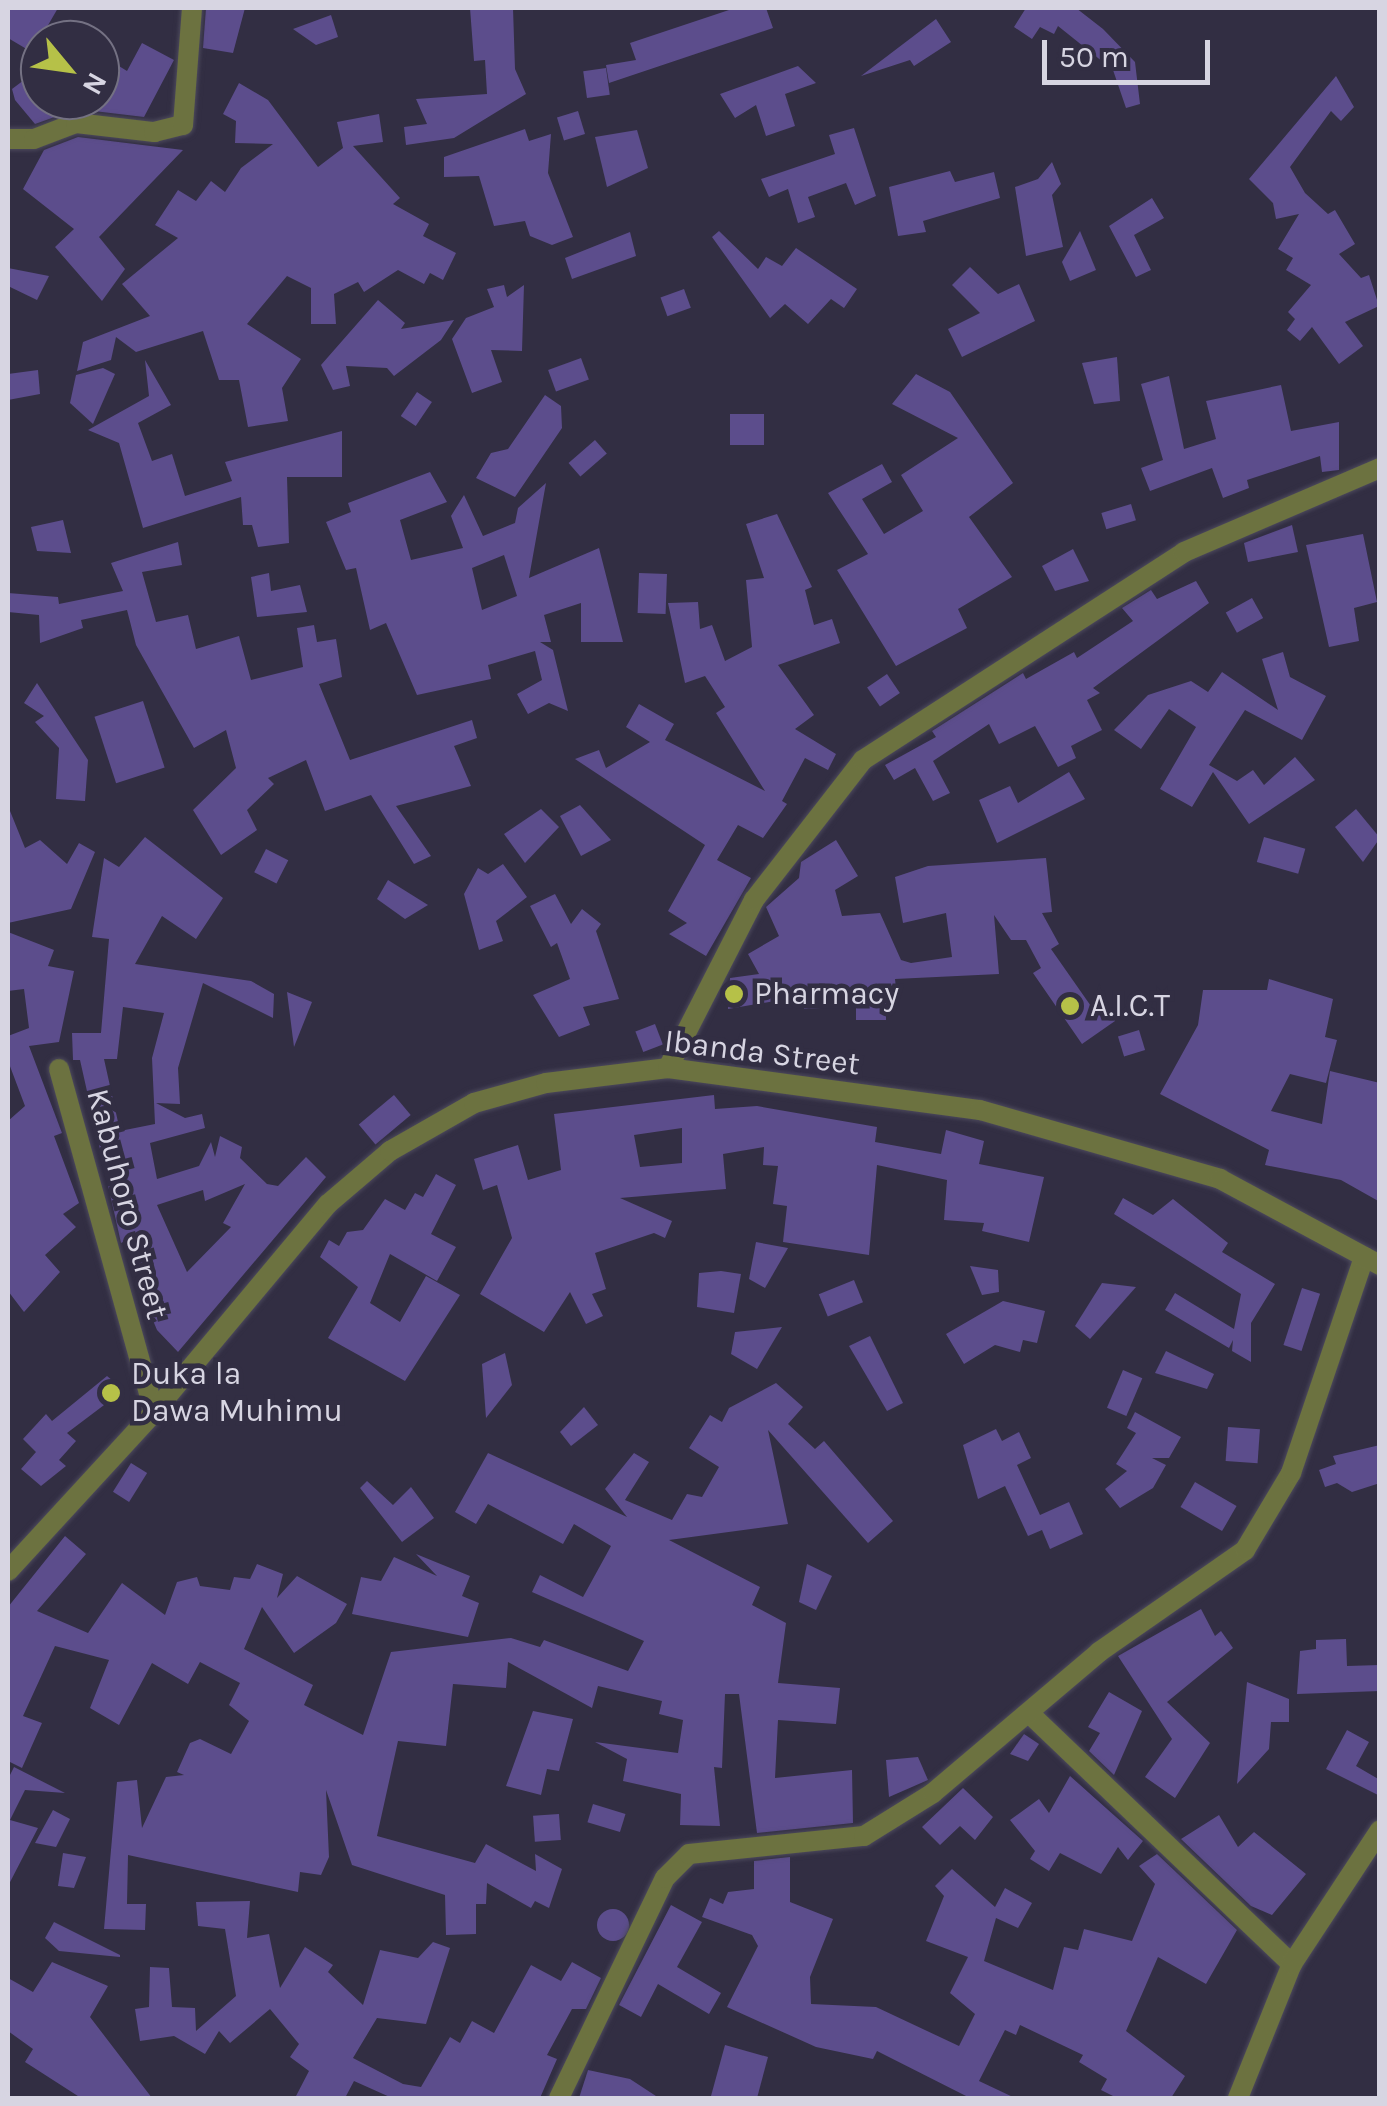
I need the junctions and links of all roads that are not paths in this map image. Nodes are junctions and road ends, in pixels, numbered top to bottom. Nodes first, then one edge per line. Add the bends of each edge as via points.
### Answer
1 (192, 9) edge
2 (8, 139) edge
3 (1380, 468) edge
4 (668, 1068) junction
5 (60, 1069) dead end
6 (1372, 1261) edge
7 (154, 1412) junction
8 (8, 1570) edge
9 (1031, 1715) junction
10 (1380, 1830) edge
11 (1292, 1964) junction
12 (558, 2098) edge
13 (1238, 2098) edge

1 - 2 street via 183,125 154,132 76,123 34,140
3 - 4 street via 1184,552 863,760 754,900
4 - 6 street, Ibanda Street via 980,1110 1220,1179
4 - 7 street, Ibanda Street via 546,1083 474,1103 390,1151 328,1204
5 - 7 street, Kabuhoro Street
6 - 9 street via 1291,1473 1244,1550 1098,1652
7 - 8 street, Ibanda Street
9 - 11 street
9 - 12 street via 864,1836 689,1854 665,1878
10 - 11 street
11 - 13 street

